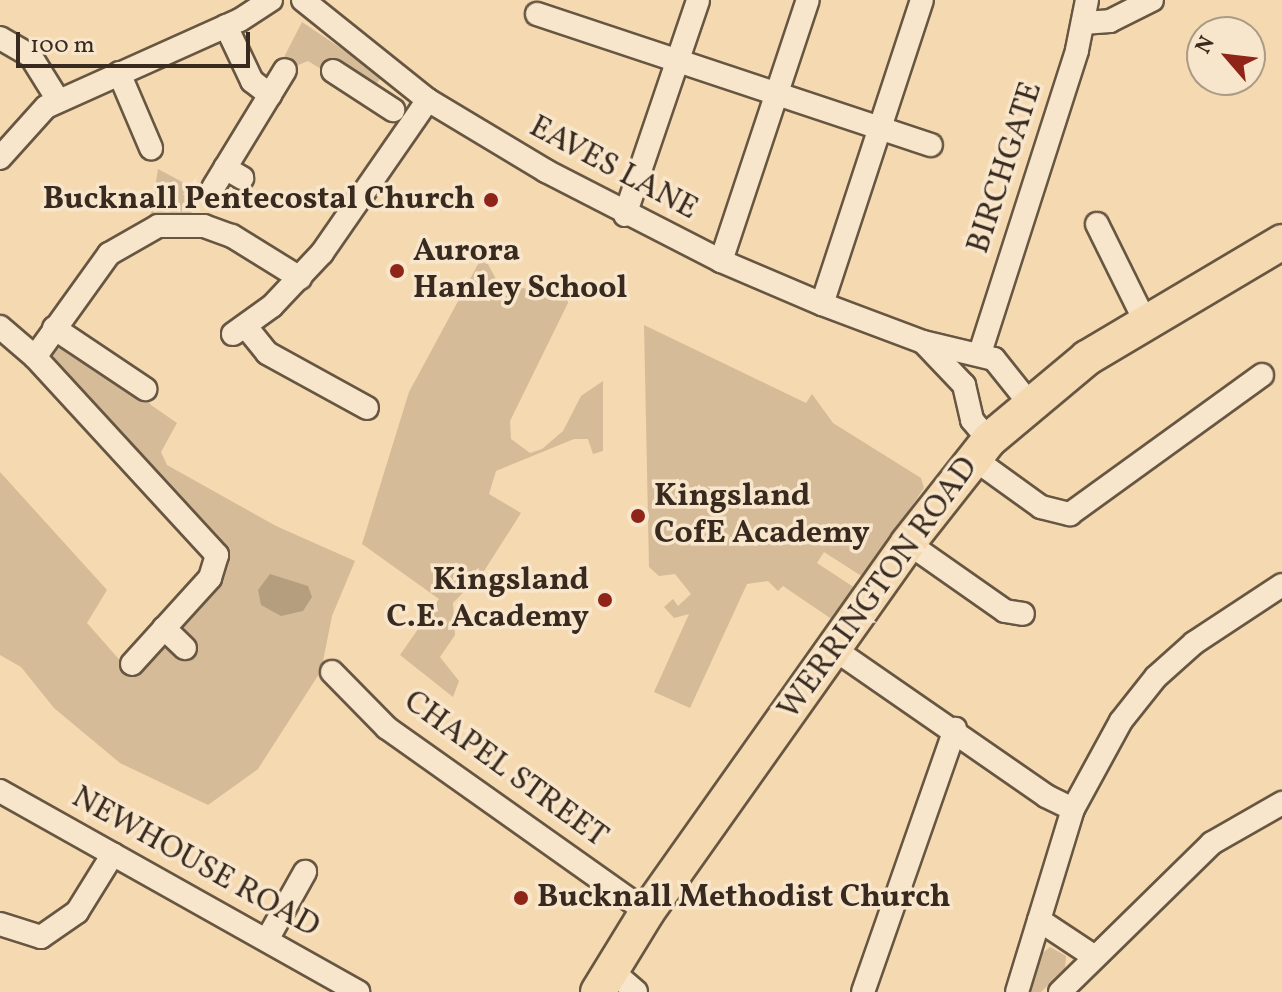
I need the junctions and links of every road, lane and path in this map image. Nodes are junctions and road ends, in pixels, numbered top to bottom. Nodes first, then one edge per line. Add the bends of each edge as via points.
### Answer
1 (271, 0) edge
2 (303, 0) edge
3 (698, 0) edge
4 (808, 0) edge
5 (922, 0) edge
6 (1087, 0) edge
7 (1152, 0) edge
8 (537, 14) dead end
9 (1083, 23) junction
10 (226, 26) junction
11 (0, 38) edge
12 (674, 62) junction
13 (285, 70) dead end
14 (333, 71) dead end
15 (119, 73) junction
16 (394, 75) junction
17 (270, 95) junction
18 (777, 95) junction
19 (58, 100) junction
20 (428, 100) junction
21 (881, 128) junction
22 (931, 145) dead end
23 (151, 148) dead end
24 (0, 158) edge
25 (213, 188) dead end
26 (625, 215) junction
27 (1097, 224) dead end
28 (1282, 242) edge
29 (721, 261) junction
30 (300, 278) junction
31 (822, 304) junction
32 (1145, 321) junction
33 (0, 327) edge
34 (54, 328) junction
35 (923, 342) junction
36 (980, 353) junction
37 (35, 357) junction
38 (1262, 375) dead end
39 (145, 389) dead end
40 (1030, 404) junction
41 (367, 408) dead end
42 (981, 449) junction
43 (908, 543) junction
44 (1282, 585) edge
45 (1023, 614) dead end
46 (164, 628) junction
47 (185, 648) dead end
48 (834, 649) junction
49 (132, 664) dead end
50 (332, 672) dead end
51 (955, 729) junction
52 (0, 791) edge
53 (1282, 803) edge
54 (1073, 809) junction
55 (113, 854) junction
56 (305, 872) dead end
57 (647, 912) junction
58 (1039, 920) junction
59 (0, 924) edge
60 (268, 938) junction
61 (1095, 957) junction
62 (604, 981) edge
63 (358, 992) edge
64 (636, 992) edge
65 (863, 992) edge
66 (1017, 992) edge
67 (1060, 992) edge

1 - 10 street
2 - 16 street, EAVES LANE
3 - 12 street
4 - 18 street
5 - 21 street
6 - 9 street, BIRCHGATE
7 - 9 street via 1110,21
8 - 12 street
9 - 36 street, BIRCHGATE
10 - 15 street
10 - 17 street via 252,81
11 - 19 street via 30,55
12 - 18 street
12 - 26 street
13 - 17 street
14 - 16 street via 385,104
15 - 19 street
15 - 23 street
16 - 20 street, EAVES LANE
17 - 25 street via 234,173
18 - 21 street
18 - 29 street
19 - 24 street via 20,131
20 - 26 street, EAVES LANE
20 - 30 street via 362,199
21 - 22 street
21 - 31 street
26 - 29 street, EAVES LANE
27 - 32 street
28 - 32 highway, WERRINGTON ROAD
29 - 31 street, EAVES LANE
30 - 34 street via 218,231 186,223 158,226 109,254
30 - 41 street via 240,331 267,353
31 - 35 street, EAVES LANE
32 - 40 highway, WERRINGTON ROAD
33 - 37 street
34 - 37 street
34 - 39 street
35 - 36 street, EAVES LANE
35 - 42 street, EAVES LANE via 964,385
36 - 40 street, EAVES LANE via 1007,371
37 - 46 street via 217,555 210,578
38 - 42 street via 1070,514 1041,507
40 - 42 highway, WERRINGTON ROAD
42 - 43 highway, WERRINGTON ROAD
43 - 45 street via 1005,611
43 - 48 highway, WERRINGTON ROAD
44 - 54 street via 1226,620 1156,677 1121,721
46 - 47 street
46 - 49 street
48 - 51 street
48 - 57 highway, WERRINGTON ROAD
50 - 57 street, CHAPEL STREET via 387,728
51 - 54 street via 1046,796
51 - 65 street
52 - 55 street, NEWHOUSE ROAD
53 - 61 street via 1212,843
54 - 58 street
55 - 59 street via 77,912 41,937
55 - 60 street, NEWHOUSE ROAD
56 - 60 street
57 - 62 highway, WERRINGTON ROAD
58 - 61 street
58 - 66 street
60 - 63 street, NEWHOUSE ROAD
61 - 67 street
62 - 64 street

